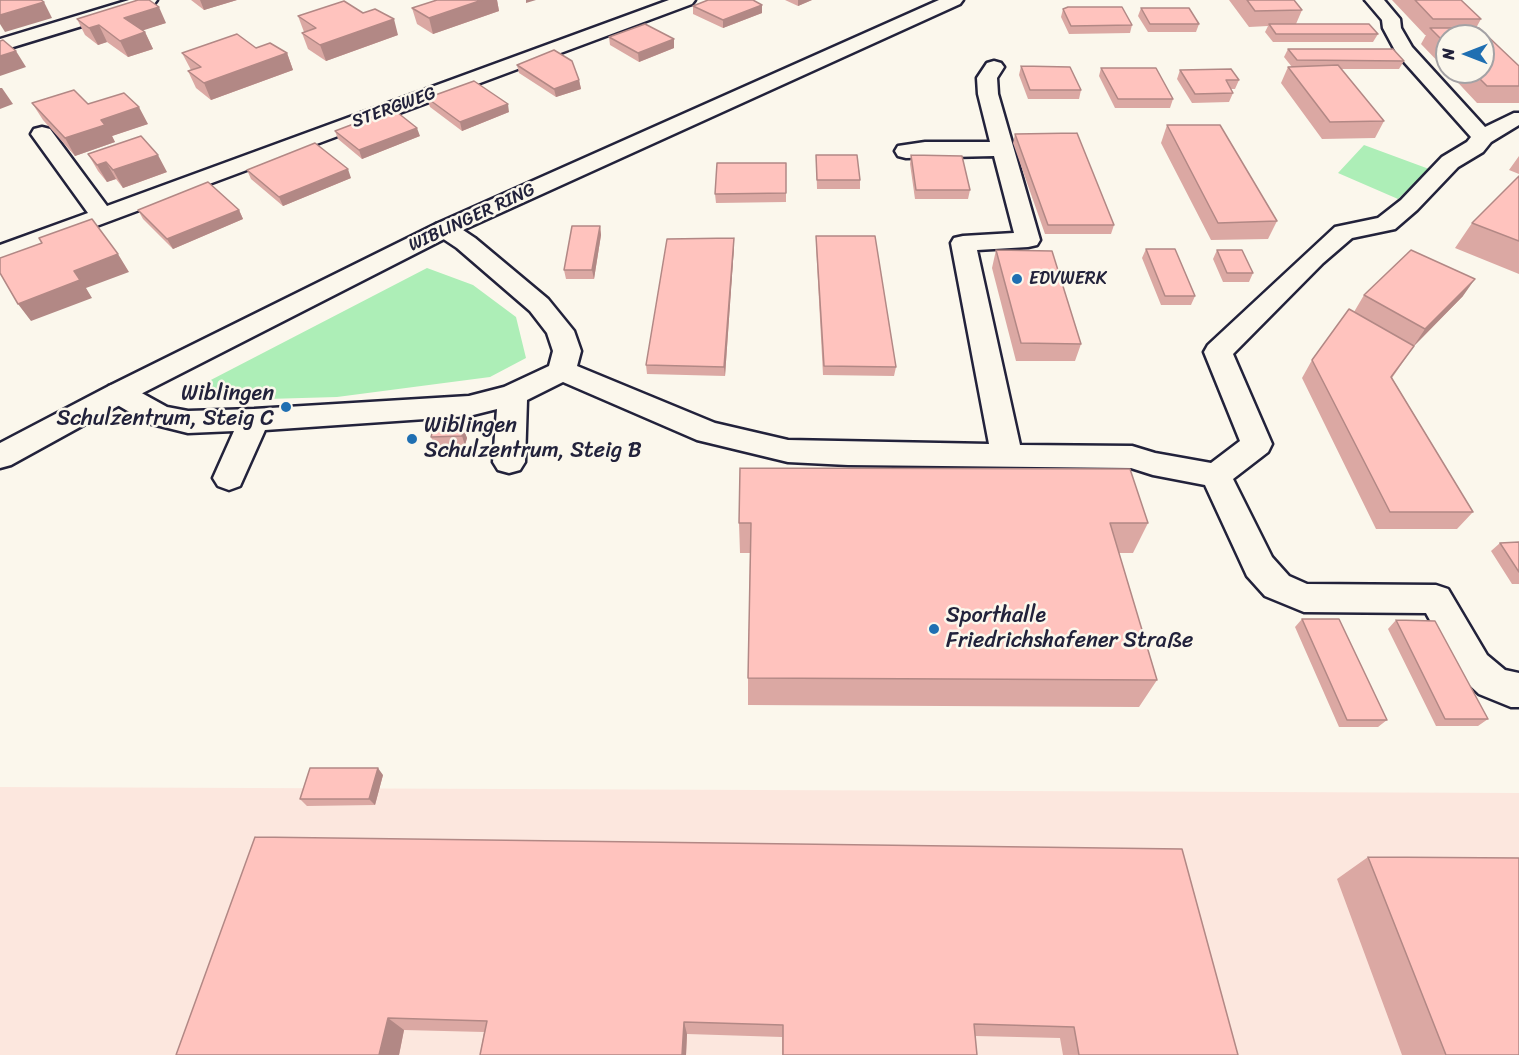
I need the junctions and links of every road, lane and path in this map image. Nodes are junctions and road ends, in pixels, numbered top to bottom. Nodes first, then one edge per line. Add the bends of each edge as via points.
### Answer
1 (148, 0) edge
2 (686, 0) edge
3 (954, 0) edge
4 (1374, 0) edge
5 (0, 45) edge
6 (994, 67) dead end
7 (1519, 119) edge
8 (42, 134) edge
9 (1483, 137) junction
10 (1002, 149) junction
11 (906, 152) dead end
12 (101, 215) junction
13 (445, 229) junction
14 (0, 254) edge
15 (562, 371) junction
16 (119, 393) junction
17 (513, 395) junction
18 (254, 420) junction
19 (1007, 456) junction
20 (0, 457) edge
21 (509, 462) dead end
22 (1216, 476) junction
23 (229, 478) dead end
24 (1519, 690) edge

1 - 5 street
2 - 12 street, STERGWEG
3 - 13 street, WIBLINGER RING
4 - 9 street via 1391,19 1404,50
6 - 10 street via 987,87
7 - 9 street
8 - 12 street
9 - 22 street via 1475,147 1450,162 1386,224 1344,232 1218,352 1257,444
10 - 11 street
10 - 19 street via 1028,240 963,243
12 - 14 street, STERGWEG
13 - 15 street via 539,305 560,331 567,351
13 - 16 street, WIBLINGER RING
15 - 17 street
15 - 19 street via 708,432 788,451
16 - 18 street via 143,408 188,422
16 - 20 street, WIBLINGER RING
17 - 18 street via 469,406
17 - 21 street
18 - 23 street
19 - 22 street via 1132,457
22 - 24 street via 1259,566 1277,586 1304,598 1436,600 1474,666 1492,682

